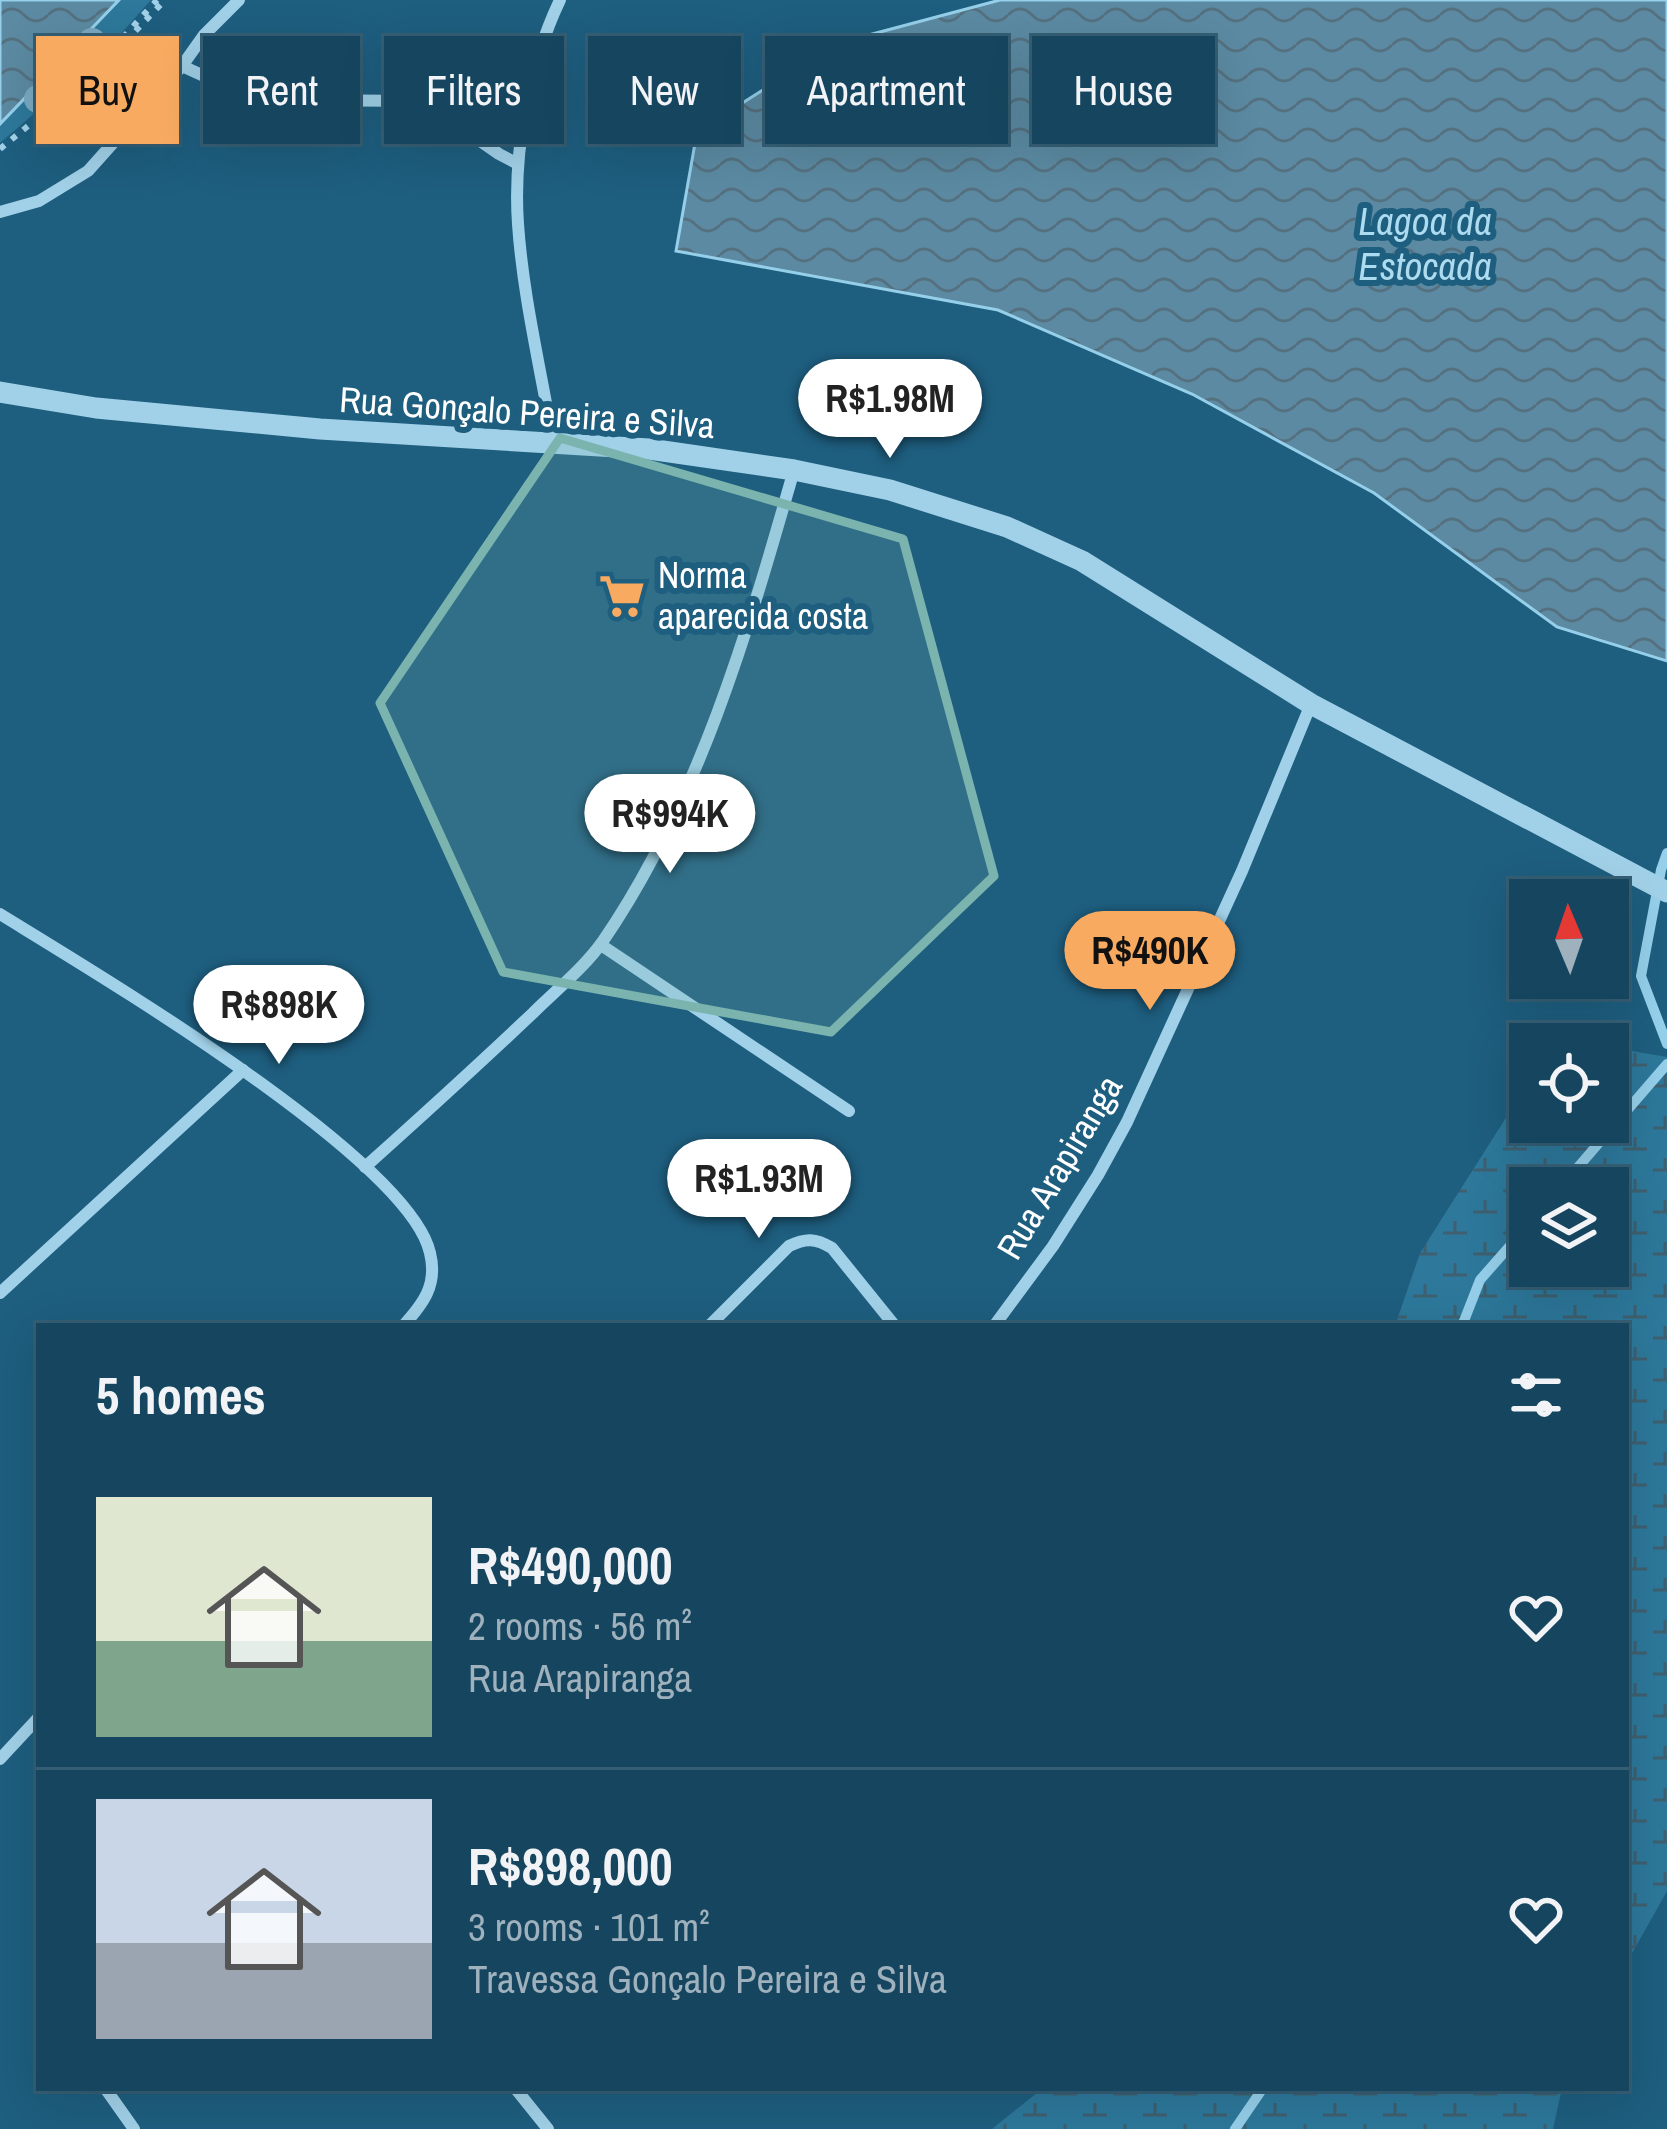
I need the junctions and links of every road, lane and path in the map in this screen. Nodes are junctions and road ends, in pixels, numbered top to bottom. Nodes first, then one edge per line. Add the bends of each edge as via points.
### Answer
1 (161, 0) edge
2 (239, 0) edge
3 (560, 0) edge
4 (127, 36) edge
5 (546, 36) edge
6 (179, 65) edge
7 (182, 66) junction
8 (384, 101) edge
9 (36, 116) edge
10 (484, 144) edge
11 (521, 144) edge
12 (0, 147) edge
13 (518, 164) junction
14 (0, 212) edge
15 (0, 392) edge
16 (553, 442) junction
17 (794, 470) junction
18 (1311, 704) junction
19 (1667, 892) edge
20 (0, 914) edge
21 (601, 945) junction
22 (243, 1070) junction
23 (849, 1112) dead end
24 (365, 1167) junction
25 (0, 1293) edge
26 (406, 1323) edge
27 (712, 1323) edge
28 (893, 1323) edge
29 (996, 1323) edge
30 (36, 1720) edge
31 (0, 1759) edge
32 (106, 2091) edge
33 (517, 2091) edge
34 (134, 2129) edge
35 (548, 2129) edge

1 - 4 path
2 - 7 street
3 - 5 street
6 - 7 path
7 - 8 street via 238,91 284,100
7 - 14 street via 88,171 39,201
9 - 12 path
10 - 13 street
11 - 13 street
13 - 16 street via 520,245
15 - 16 street, Rua Gonçalo Pereira e Silva via 320,429
16 - 17 street, Rua Gonçalo Pereira e Silva
17 - 18 street, Rua Gonçalo Pereira e Silva via 890,490 1045,544
17 - 21 street via 751,621 701,752 656,853
18 - 19 street, Rua Gonçalo Pereira e Silva
18 - 29 street, Rua Arapiranga via 1126,1122
20 - 22 street
21 - 23 street
21 - 24 street
22 - 24 street
22 - 25 street
24 - 26 street via 404,1207 431,1255 425,1302
27 - 28 street via 805,1239 832,1248
30 - 31 street
32 - 34 street
33 - 35 street

